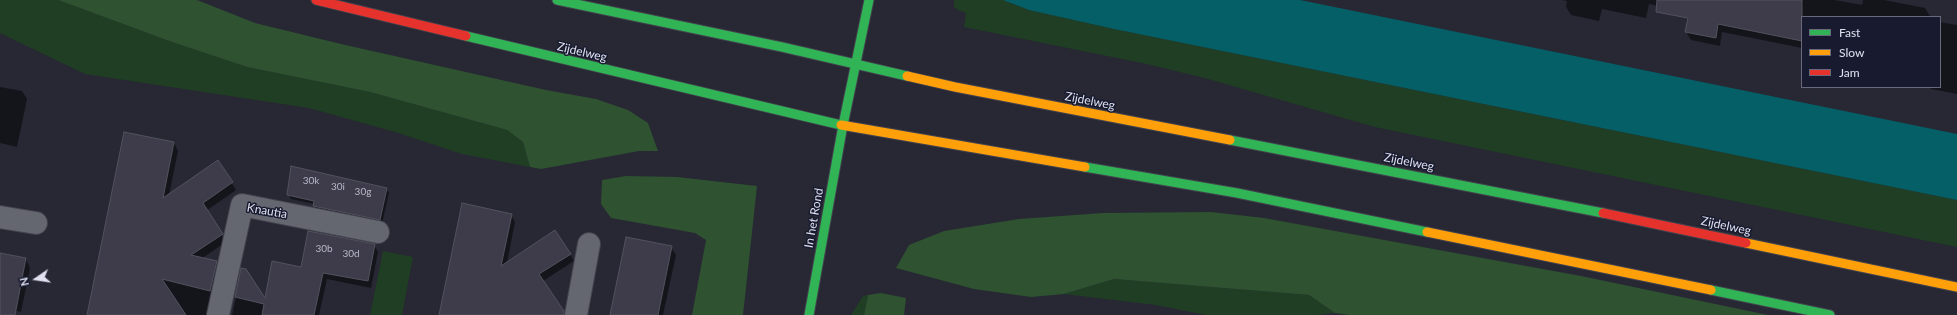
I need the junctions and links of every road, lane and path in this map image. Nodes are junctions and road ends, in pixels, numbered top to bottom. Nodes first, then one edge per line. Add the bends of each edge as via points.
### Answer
1 (316, 0) edge
2 (557, 0) edge
3 (869, 0) edge
4 (855, 64) junction
5 (843, 125) junction
6 (0, 217) edge
7 (36, 223) dead end
8 (378, 232) dead end
9 (589, 244) dead end
10 (1957, 287) edge
11 (218, 315) edge
12 (576, 315) edge
13 (809, 315) edge
14 (1830, 315) edge

1 - 5 main road, Zijdelweg
2 - 4 main road, Zijdelweg
3 - 4 main road
4 - 5 main road
4 - 10 main road, Zijdelweg via 955,87 1538,199
5 - 13 main road, In het Rond
5 - 14 main road, Zijdelweg via 1237,193
6 - 7 street
8 - 11 street, Knautia via 242,206
9 - 12 street

